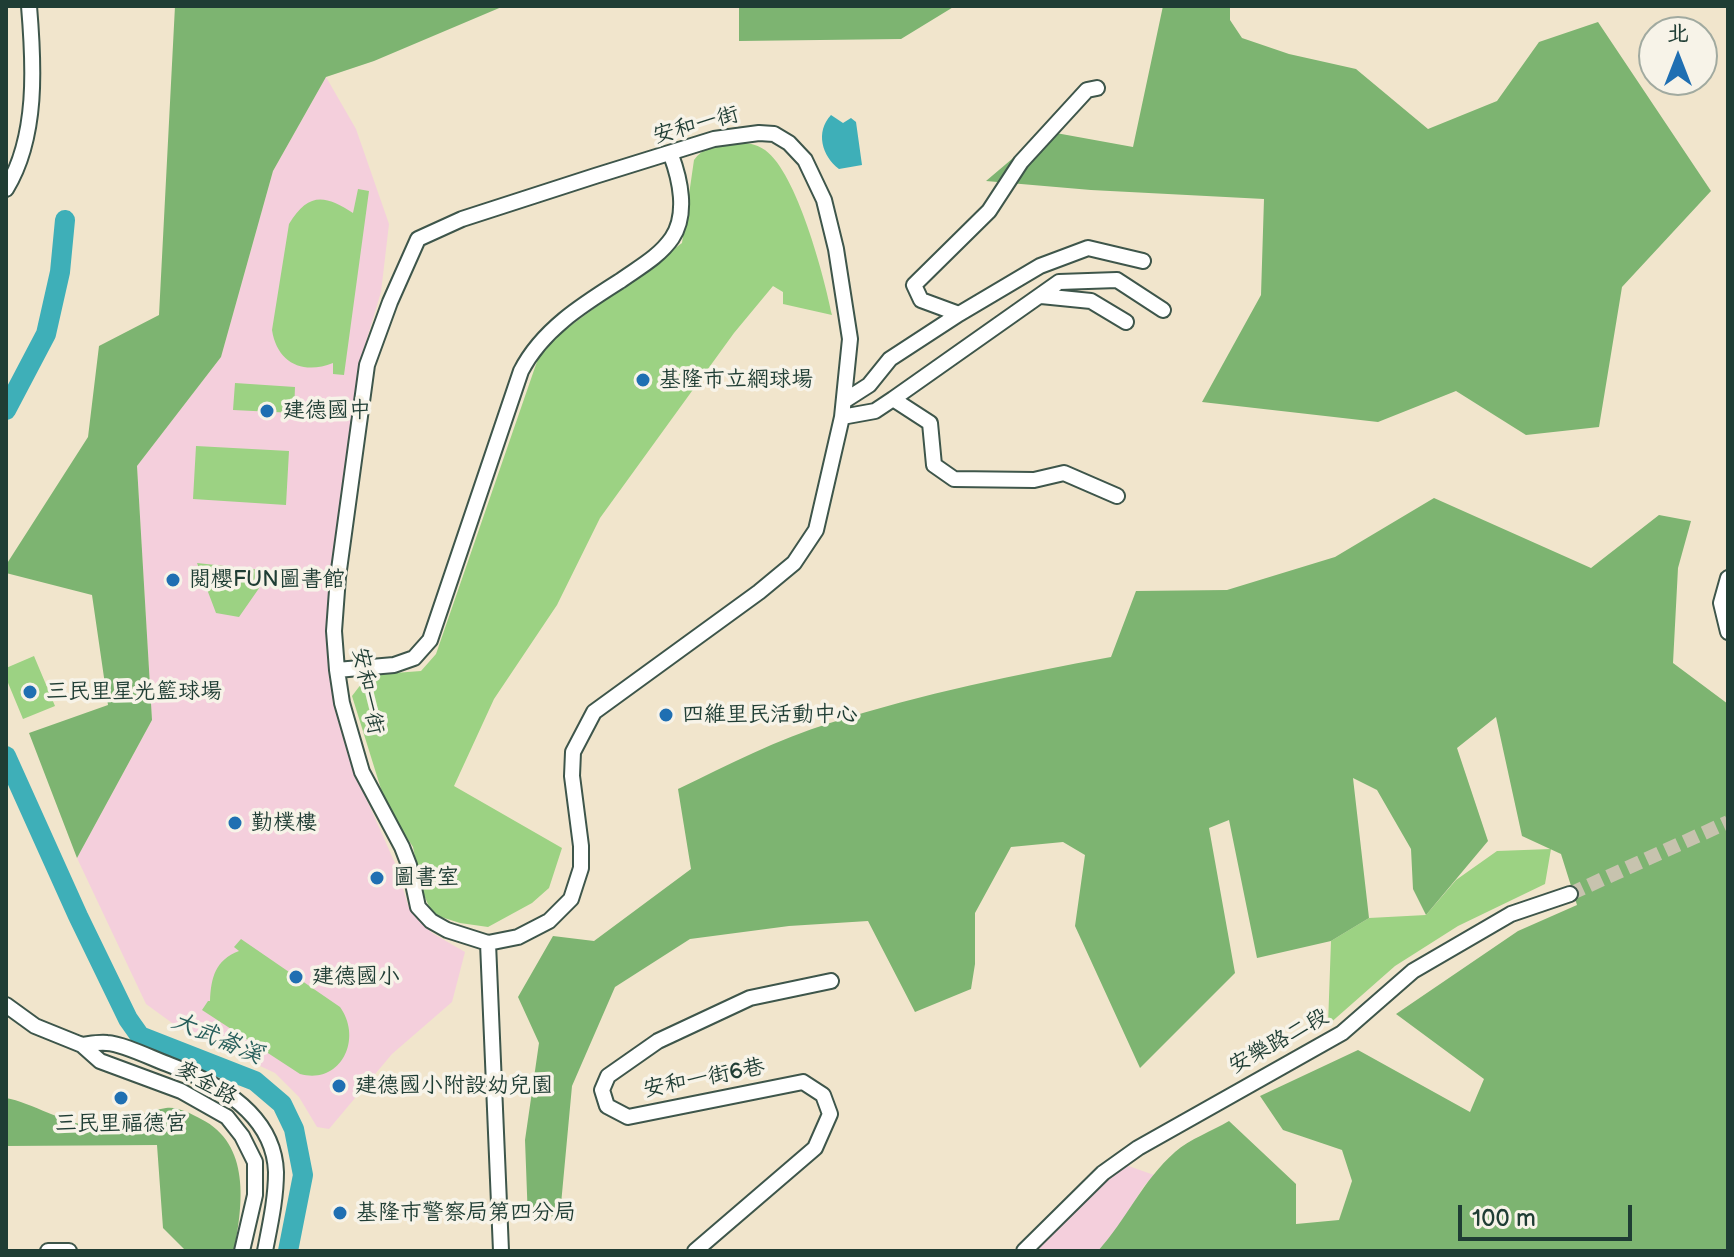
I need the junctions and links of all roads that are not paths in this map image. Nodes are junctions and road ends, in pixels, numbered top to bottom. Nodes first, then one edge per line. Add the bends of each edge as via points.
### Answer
1 (29, 6) edge
2 (1097, 88) dead end
3 (671, 155) junction
4 (6, 189) edge
5 (1143, 261) dead end
6 (1041, 296) junction
7 (1163, 310) dead end
8 (959, 314) junction
9 (1126, 322) dead end
10 (893, 399) junction
11 (844, 401) junction
12 (842, 417) junction
13 (1117, 496) dead end
14 (1728, 578) edge
15 (1728, 632) edge
16 (337, 670) junction
17 (1570, 894) tunnel mouth
18 (488, 943) junction
19 (831, 981) dead end
20 (6, 1005) edge
21 (82, 1045) junction
22 (48, 1251) edge
23 (69, 1251) edge
24 (242, 1251) edge
25 (265, 1251) edge
26 (501, 1251) edge
27 (695, 1251) edge
28 (1024, 1251) edge

1 - 4 street via 28,122 23,157
2 - 8 street via 1077,100 1021,162 989,211 914,285 921,300
3 - 11 street, 安和一街 via 714,139 759,133 774,134 805,160 824,200 836,249 850,339
3 - 16 street via 681,201 674,236 654,258 582,305 532,350 430,640 414,658 394,665
3 - 16 street, 安和一街 via 462,219 418,239 367,365 338,577
5 - 8 street via 1088,248 1040,266
6 - 7 street via 1059,282 1117,280
6 - 9 street via 1091,301
6 - 10 street
8 - 11 street via 890,359 869,385
10 - 12 street via 875,411
10 - 13 street via 930,423 934,465 954,479 1034,480 1064,473
11 - 12 street, 安和一街
12 - 18 street, 安和一街 via 816,530 794,563 594,712 581,732 572,776 581,868 571,899 549,921 518,937
14 - 15 street via 1721,603
16 - 18 street, 安和一街 via 362,772 402,847 418,907 447,930
17 - 28 street, 安樂路二段 via 1511,914 1413,971 1342,1033 1138,1148 1103,1173
18 - 26 street
19 - 27 street, 安和一街6巷 via 750,998 658,1041 608,1076 602,1090 607,1106 628,1117 803,1082 823,1095 830,1114 815,1148
20 - 21 street, 麥金路 via 35,1026
21 - 24 street, 麥金路 via 100,1061 181,1091 215,1110 242,1136 255,1171
21 - 25 street, 麥金路 via 109,1042 189,1072 229,1092 259,1123 276,1169
22 - 23 street

